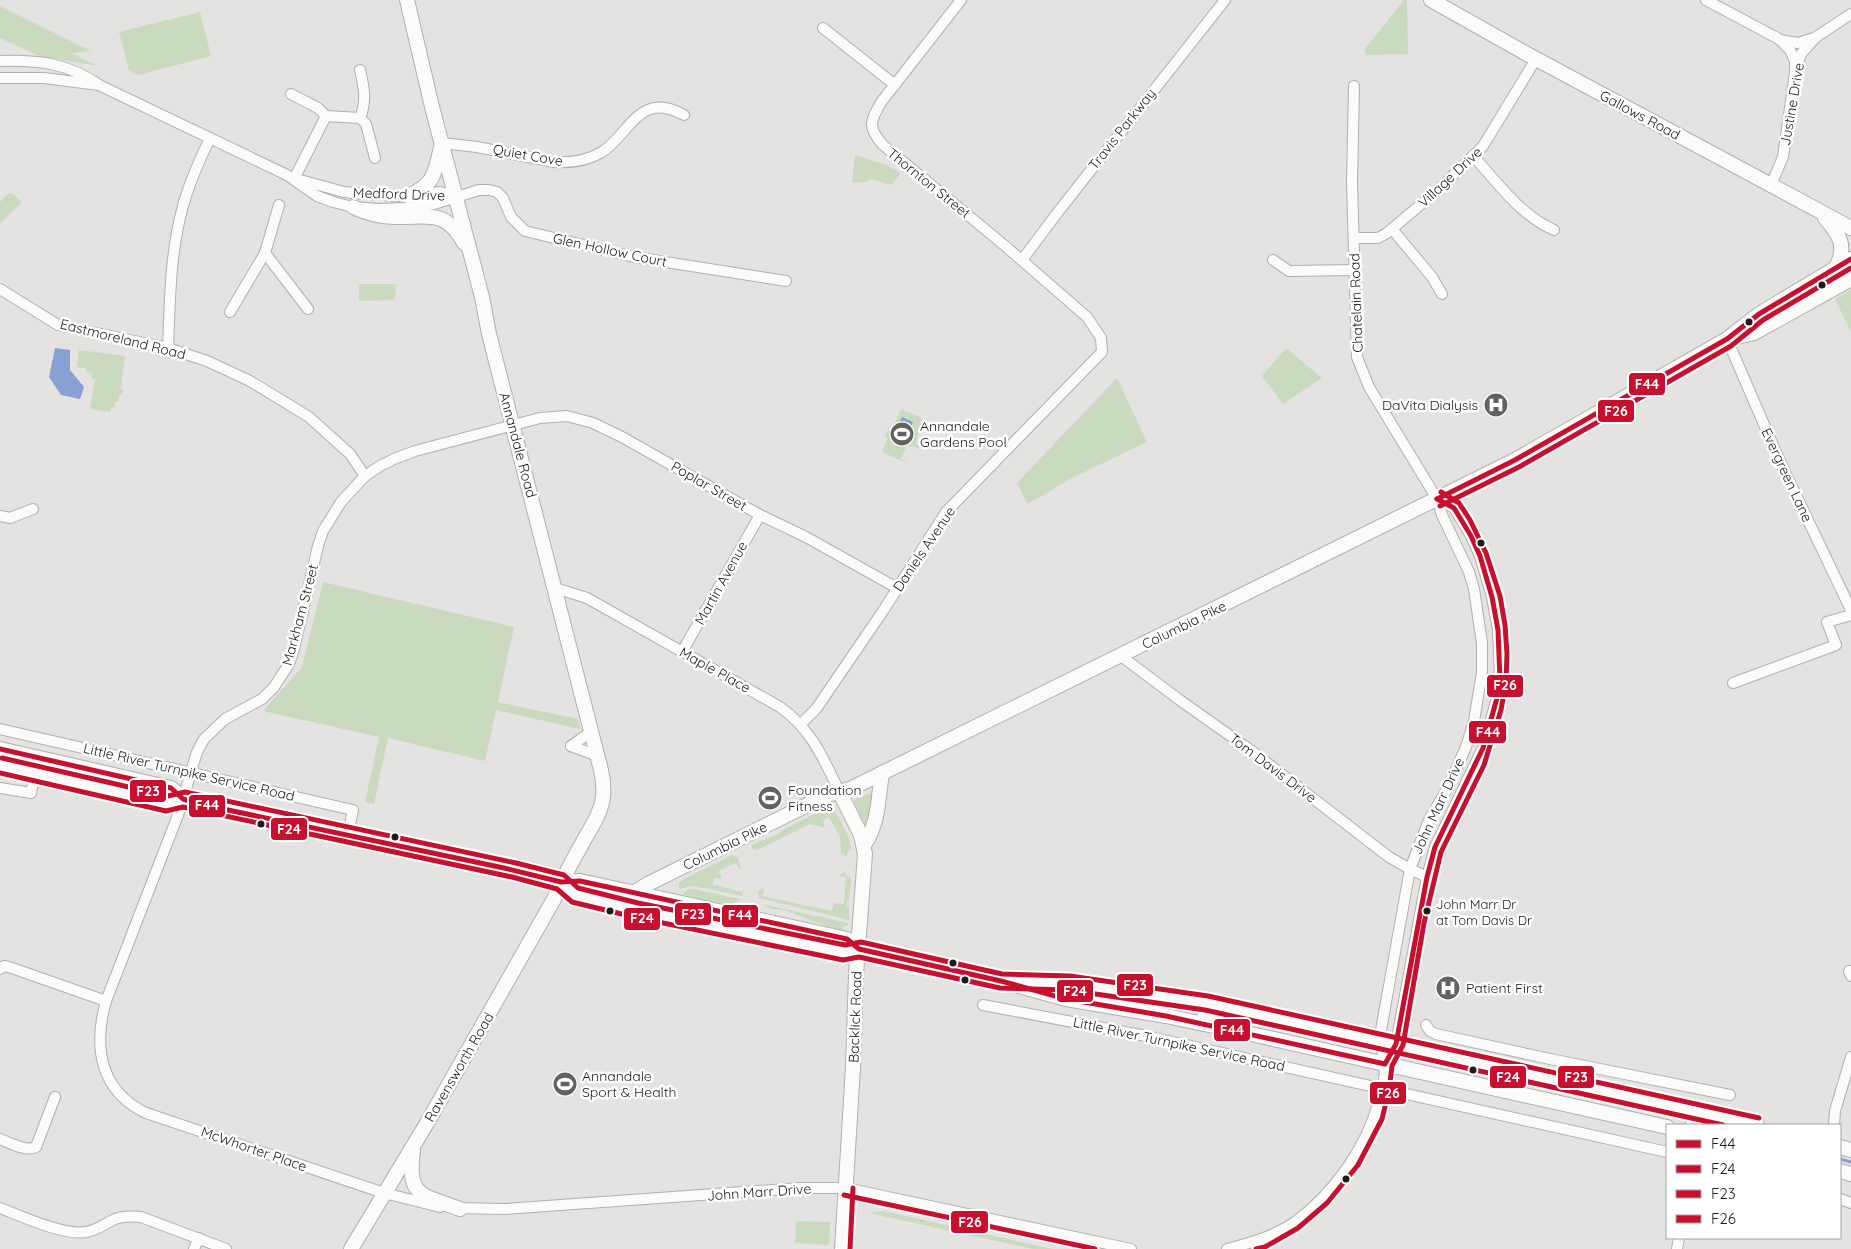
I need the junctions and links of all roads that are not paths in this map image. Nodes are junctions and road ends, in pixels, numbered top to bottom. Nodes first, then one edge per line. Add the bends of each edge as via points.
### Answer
1 (407, 0) edge
2 (962, 0) edge
3 (1225, 0) edge
4 (1431, 0) edge
5 (1706, 0) edge
6 (1851, 14) edge
7 (823, 28) dead end
8 (1816, 38) junction
9 (1779, 39) junction
10 (1536, 59) junction
11 (0, 61) edge
12 (360, 70) dead end
13 (1795, 72) junction
14 (0, 78) edge
15 (895, 85) junction
16 (102, 86) junction
17 (1354, 86) dead end
18 (291, 94) dead end
19 (684, 115) dead end
20 (326, 116) junction
21 (360, 118) junction
22 (210, 138) junction
23 (442, 143) junction
24 (1474, 157) junction
25 (375, 158) dead end
26 (294, 179) junction
27 (1771, 185) junction
28 (408, 196) junction
29 (456, 196) junction
30 (279, 205) dead end
31 (353, 207) junction
32 (1820, 212) junction
33 (1851, 228) edge
34 (1392, 229) junction
35 (1554, 230) dead end
36 (1355, 238) junction
37 (265, 253) junction
38 (472, 259) junction
39 (1851, 259) edge
40 (1022, 260) junction
41 (1273, 260) dead end
42 (1836, 268) junction
43 (1355, 270) junction
44 (1851, 279) edge
45 (786, 281) dead end
46 (0, 289) edge
47 (1442, 294) dead end
48 (308, 309) dead end
49 (230, 312) dead end
50 (1727, 339) junction
51 (1103, 345) joint
52 (168, 348) junction
53 (513, 426) junction
54 (365, 476) junction
55 (1437, 499) junction
56 (33, 509) dead end
57 (760, 515) junction
58 (0, 516) edge
59 (555, 588) junction
60 (897, 588) junction
61 (1851, 610) edge
62 (1851, 615) edge
63 (682, 652) junction
64 (1121, 656) junction
65 (1733, 683) dead end
66 (801, 724) junction
67 (0, 729) edge
68 (592, 731) junction
69 (0, 749) edge
70 (598, 756) junction
71 (0, 766) edge
72 (191, 772) junction
73 (882, 773) junction
74 (35, 774) junction
75 (0, 788) edge
76 (839, 791) junction
77 (183, 799) junction
78 (348, 834) junction
79 (864, 845) junction
80 (1410, 869) junction
81 (1427, 876) junction
82 (561, 882) junction
83 (633, 893) junction
84 (859, 949) junction
85 (0, 969) edge
86 (1851, 971) edge
87 (1851, 976) edge
88 (1000, 980) junction
89 (106, 1001) junction
90 (984, 1005) dead end
91 (1243, 1010) junction
92 (1166, 1016) junction
93 (1426, 1025) dead end
94 (1379, 1041) junction
95 (1396, 1044) junction
96 (1851, 1057) edge
97 (1385, 1064) junction
98 (1382, 1088) junction
99 (1730, 1095) dead end
100 (55, 1097) dead end
101 (127, 1101) joint
102 (1695, 1110) junction
103 (1691, 1124) edge
104 (1753, 1124) edge
105 (1834, 1124) edge
106 (1666, 1127) edge
107 (0, 1139) edge
108 (413, 1145) junction
109 (1666, 1152) edge
110 (846, 1188) junction
111 (384, 1193) junction
112 (0, 1208) edge
113 (460, 1209) junction
114 (199, 1238) junction
115 (194, 1249) edge
116 (226, 1249) edge
117 (351, 1249) edge
118 (842, 1249) edge
119 (1130, 1249) edge
120 (1227, 1249) edge

1 - 23 main road, Annandale Road
2 - 15 street, Thornton Street
3 - 40 street, Travis Parkway
4 - 10 main road, Gallows Road
5 - 9 street
6 - 8 street, Justine Drive
7 - 15 street
8 - 9 street via 1798,43
8 - 13 street, Justine Drive via 1801,54
9 - 13 street via 1792,54
10 - 24 street, Village Drive via 1495,130
10 - 27 main road, Gallows Road
11 - 16 street, Medford Drive via 36,62 71,68
12 - 21 street via 365,103
13 - 27 street, Justine Drive via 1783,157
14 - 16 street, Medford Drive via 44,78
15 - 40 street, Thornton Street via 873,116 871,123 875,137
16 - 22 street, Medford Drive
17 - 36 street, Chatelain Road via 1352,182
18 - 20 street via 318,108
19 - 23 street, Quiet Cove via 666,108 647,110 628,124 602,152 566,163
20 - 21 street
20 - 26 street
21 - 25 street via 366,124
22 - 26 street, Medford Drive
22 - 52 street via 182,209 171,268
23 - 28 main road via 432,178 421,190
23 - 29 main road, Annandale Road
24 - 34 street, Village Drive
24 - 35 street via 1521,209
26 - 28 street, Medford Drive via 344,192
26 - 31 street, Medford Drive via 317,196
27 - 32 main road, Gallows Road
28 - 29 street, Medford Drive via 440,192
29 - 31 street, Medford Drive via 434,204 407,208
29 - 38 main road, Annandale Road
29 - 45 street, Glen Hollow Court via 479,190 497,192 503,198 510,217 525,231 634,257
30 - 37 street
31 - 38 main road via 384,216 439,218 453,226
32 - 33 main road, Gallows Road
32 - 42 main road via 1841,242
34 - 36 street, Village Drive via 1378,238
34 - 47 street via 1426,269
36 - 43 street, Chatelain Road
37 - 48 street
37 - 49 street
38 - 53 main road, Annandale Road
39 - 42 main road, Columbia Pike
40 - 51 street, Thornton Street via 1087,317
41 - 43 street via 1289,271
42 - 50 main road, Columbia Pike via 1759,314
43 - 55 street, Chatelain Road via 1357,357 1369,387
44 - 50 main road, Columbia Pike via 1754,333
46 - 52 street, Eastmoreland Road via 58,325
50 - 55 main road, Columbia Pike via 1515,460
50 - 61 street, Evergreen Lane via 1782,466
51 - 60 street, Daniels Avenue via 1102,352 1086,371 946,512
52 - 54 street, Eastmoreland Road via 207,361 250,382 309,417 350,454
53 - 54 street, Markham Street via 415,451
53 - 57 street, Poplar Street via 553,416 580,418 630,442
53 - 59 main road, Annandale Road
54 - 72 street, Markham Street via 341,502 324,531 285,673 262,699 214,728 197,752
55 - 64 main road, Columbia Pike
55 - 80 street, John Marr Drive via 1474,589 1482,643 1482,672 1466,747 1447,789 1428,820
55 - 81 street, John Marr Drive via 1454,508 1480,556 1498,630 1500,680 1484,748 1435,847
56 - 58 street via 10,518
57 - 60 street, Poplar Street
57 - 63 street, Martin Avenue
59 - 63 street, Maple Place via 587,598
59 - 68 main road, Annandale Road
60 - 66 street, Daniels Avenue via 816,709
62 - 65 street via 1827,622 1836,646
63 - 66 street, Maple Place via 780,707
64 - 73 main road, Columbia Pike
64 - 80 street, Tom Davis Drive via 1389,857
66 - 76 street, Maple Place via 819,750
67 - 72 street, Little River Turnpike Service Road
68 - 70 main road, Annandale Road
68 - 70 street via 571,746
69 - 77 main road via 171,788
70 - 82 main road, Annandale Road via 604,783 601,806
71 - 74 main road
72 - 77 street, Markham Street
72 - 78 street, Little River Turnpike Service Road via 353,810
73 - 76 main road, Columbia Pike
73 - 79 main road via 876,820
74 - 75 street via 31,793
74 - 77 main road via 168,804
76 - 79 main road, Backlick Road
76 - 83 main road, Columbia Pike
77 - 78 main road
77 - 89 street, Markham Street
78 - 82 main road
79 - 84 main road, Backlick Road
80 - 81 street, Tom Davis Drive
80 - 94 street, John Marr Drive
81 - 95 street, John Marr Drive
82 - 83 main road via 580,881
82 - 84 main road via 574,895 636,910 845,953
82 - 108 main road, Ravensworth Road
83 - 84 main road via 846,939
84 - 88 main road
84 - 110 main road, Backlick Road
85 - 89 street via 9,967
86 - 87 street
88 - 91 main road via 1069,983 1178,997
88 - 92 main road via 1066,999
89 - 101 street, Markham Street via 100,1025 102,1062 113,1086
90 - 98 street, Little River Turnpike Service Road via 1146,1036
91 - 92 main road via 1227,1018
91 - 94 main road
92 - 97 main road
93 - 99 street via 1432,1032 1463,1040
94 - 95 main road
94 - 97 street, John Marr Drive
95 - 97 street, John Marr Drive
95 - 102 main road
96 - 105 street
97 - 98 street, John Marr Drive
97 - 106 main road
98 - 109 street, Little River Turnpike Service Road
98 - 120 street, John Marr Drive via 1358,1152 1322,1197 1294,1222 1261,1240
100 - 107 street via 36,1147 26,1148
101 - 111 street, McWhorter Place via 146,1113
102 - 103 street
102 - 104 main road
108 - 111 main road, Ravensworth Road
108 - 113 main road via 410,1174 416,1189
110 - 113 street, John Marr Drive via 800,1188 536,1208
110 - 118 main road, Backlick Road
110 - 119 street, John Marr Drive
111 - 113 street, John Marr Drive via 433,1206
111 - 117 main road, Ravensworth Road
112 - 114 street via 66,1231 84,1232 131,1216
114 - 115 street
114 - 116 street

